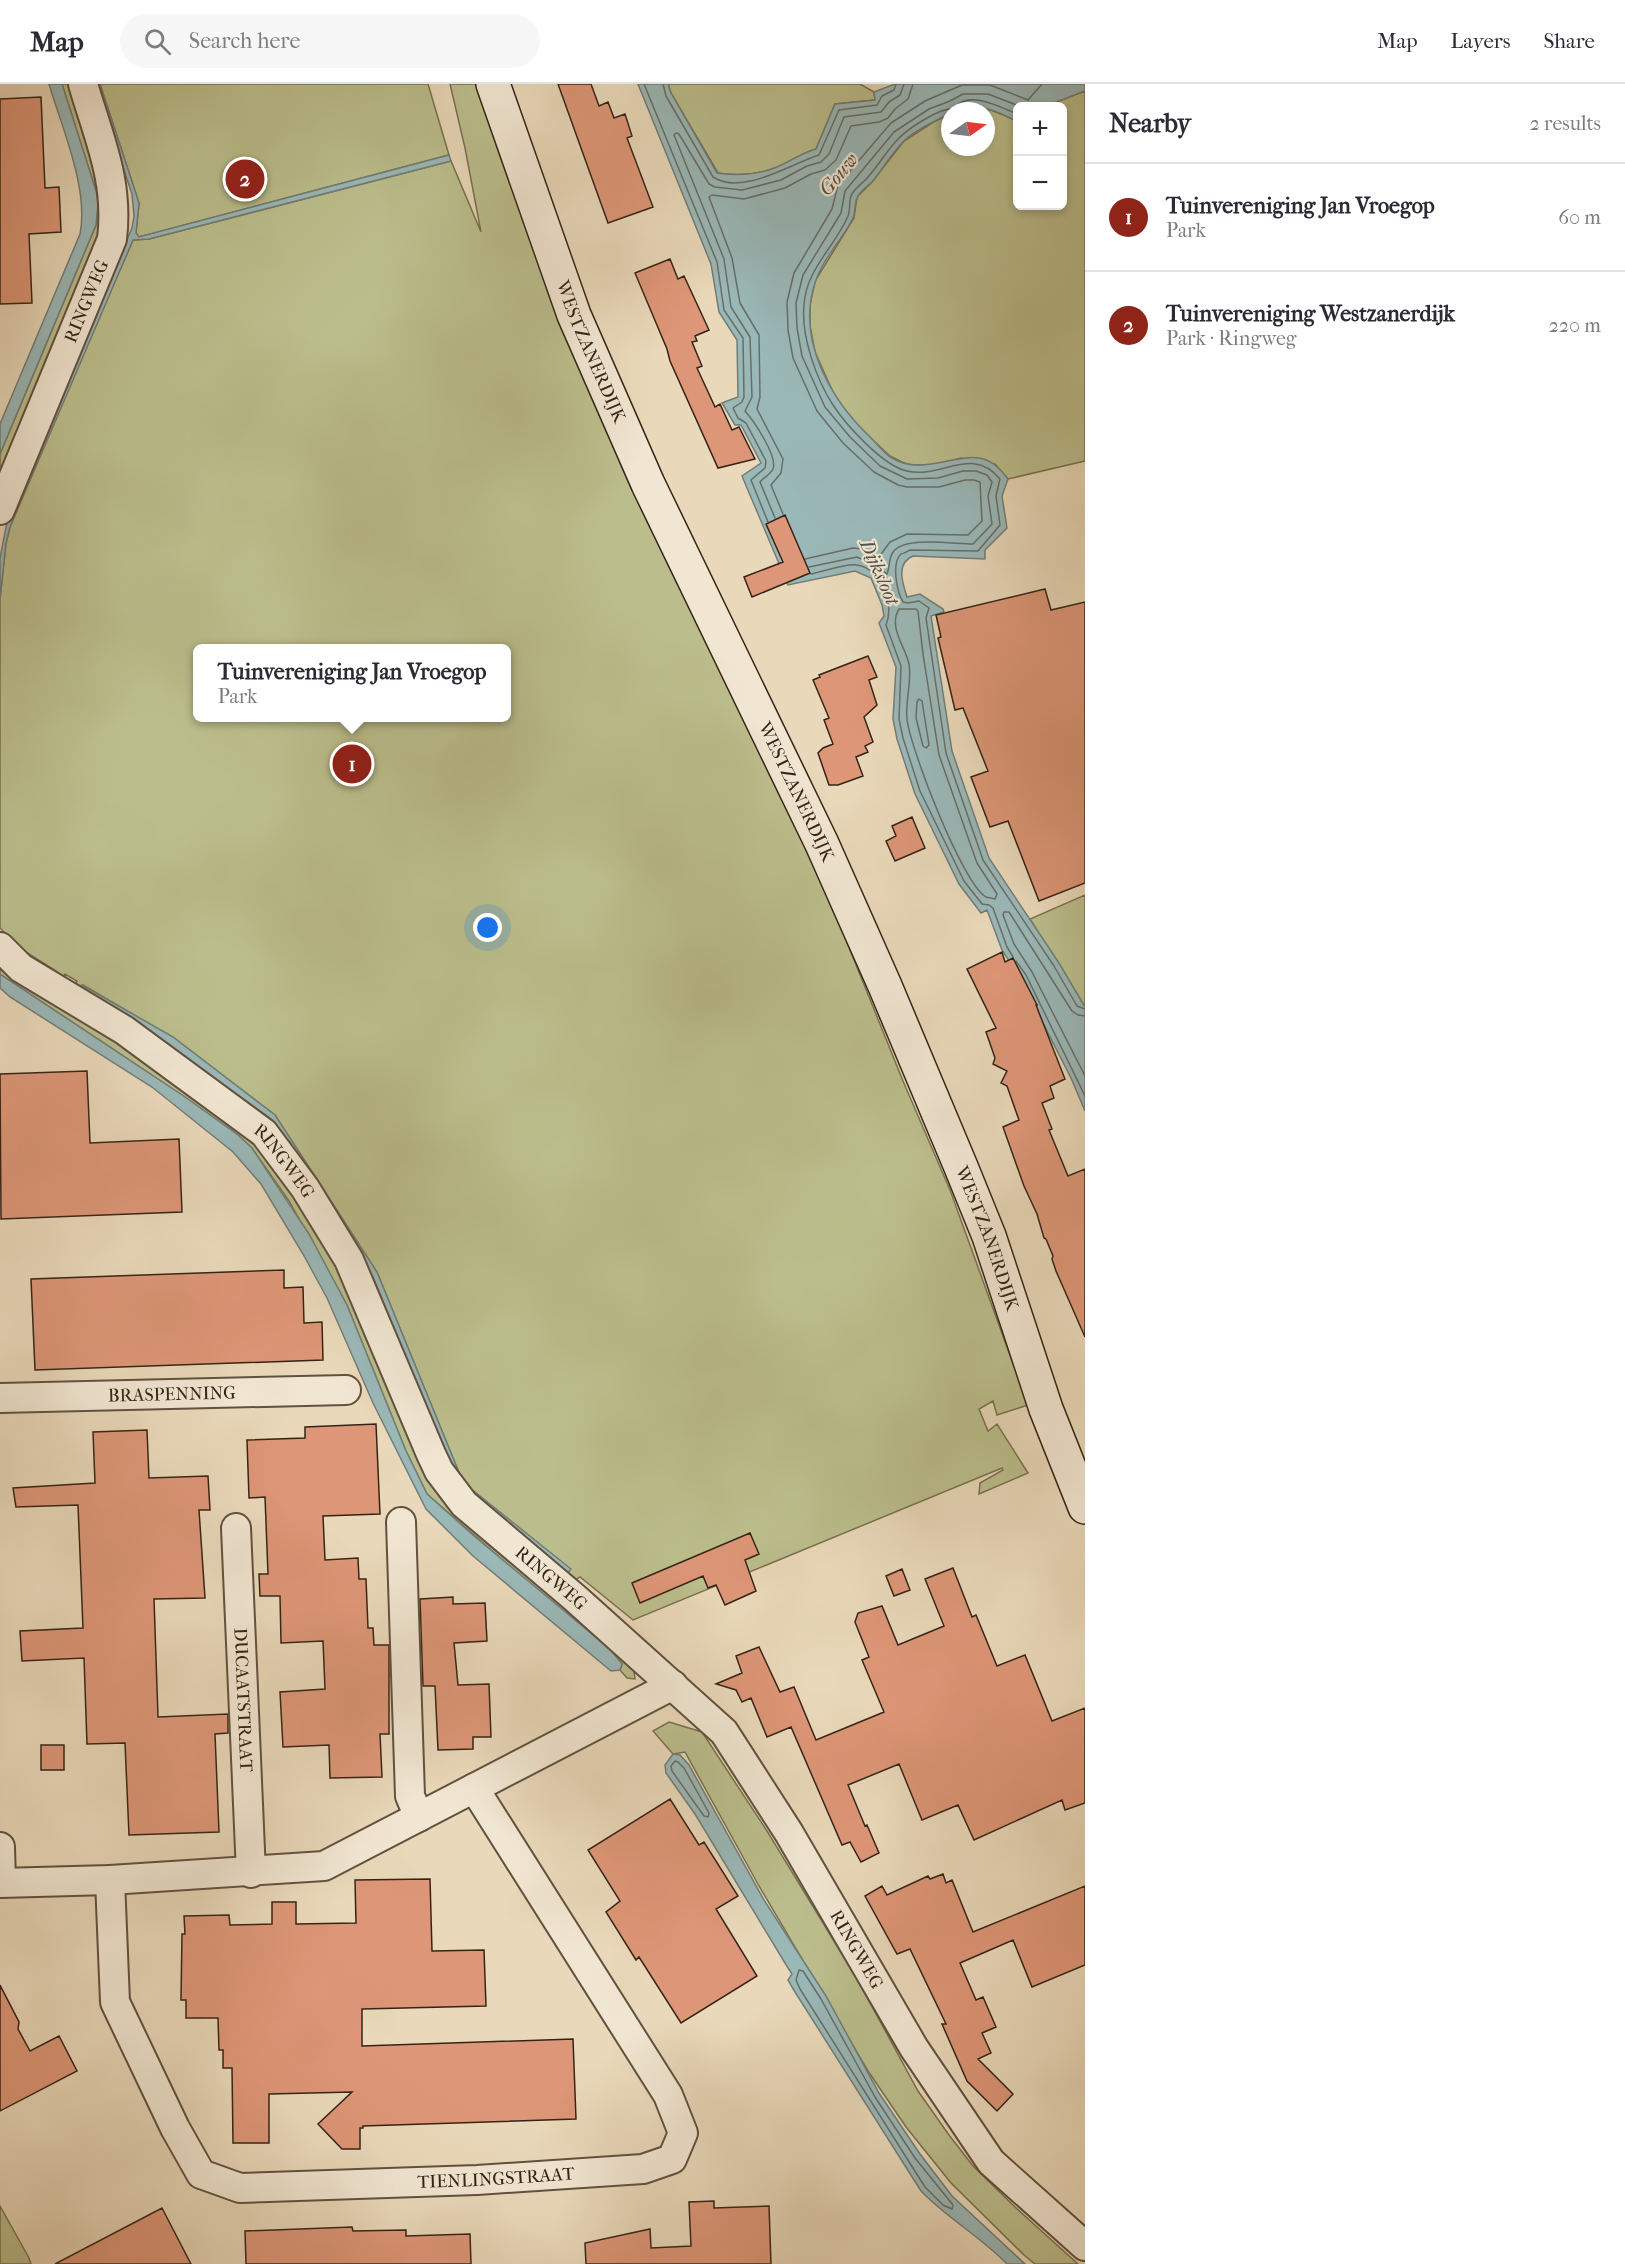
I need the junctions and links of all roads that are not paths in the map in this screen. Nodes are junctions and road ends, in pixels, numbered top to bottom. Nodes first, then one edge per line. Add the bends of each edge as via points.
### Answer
1 (83, 84) edge
2 (493, 84) edge
3 (0, 510) edge
4 (0, 947) edge
5 (346, 1390) dead end
6 (0, 1398) edge
7 (1085, 1507) edge
8 (401, 1522) dead end
9 (236, 1528) dead end
10 (673, 1684) junction
11 (474, 1788) junction
12 (419, 1817) junction
13 (0, 1847) edge
14 (250, 1873) junction
15 (110, 1880) junction
16 (1, 1883) edge
17 (1085, 2246) edge

1 - 3 street, RINGWEG via 111,176 115,213 112,239
2 - 7 street, WESTZANERDIJK via 579,326 648,484 822,844 962,1167 990,1236 1046,1409
4 - 10 street, RINGWEG via 21,968 124,1030 264,1133 305,1188 349,1260 439,1471 464,1504
5 - 6 street, BRASPENNING
8 - 12 street via 410,1796
9 - 14 street, DUCAATSTRAAT
10 - 11 street
10 - 17 street, RINGWEG via 724,1732 789,1833 914,2048 991,2162
11 - 12 street
11 - 15 street, TIENLINGSTRAAT via 668,2094 683,2133 672,2159 643,2169 465,2181 240,2188 201,2174 115,2002
12 - 14 street via 324,1866
13 - 16 street
14 - 15 street
15 - 16 street

